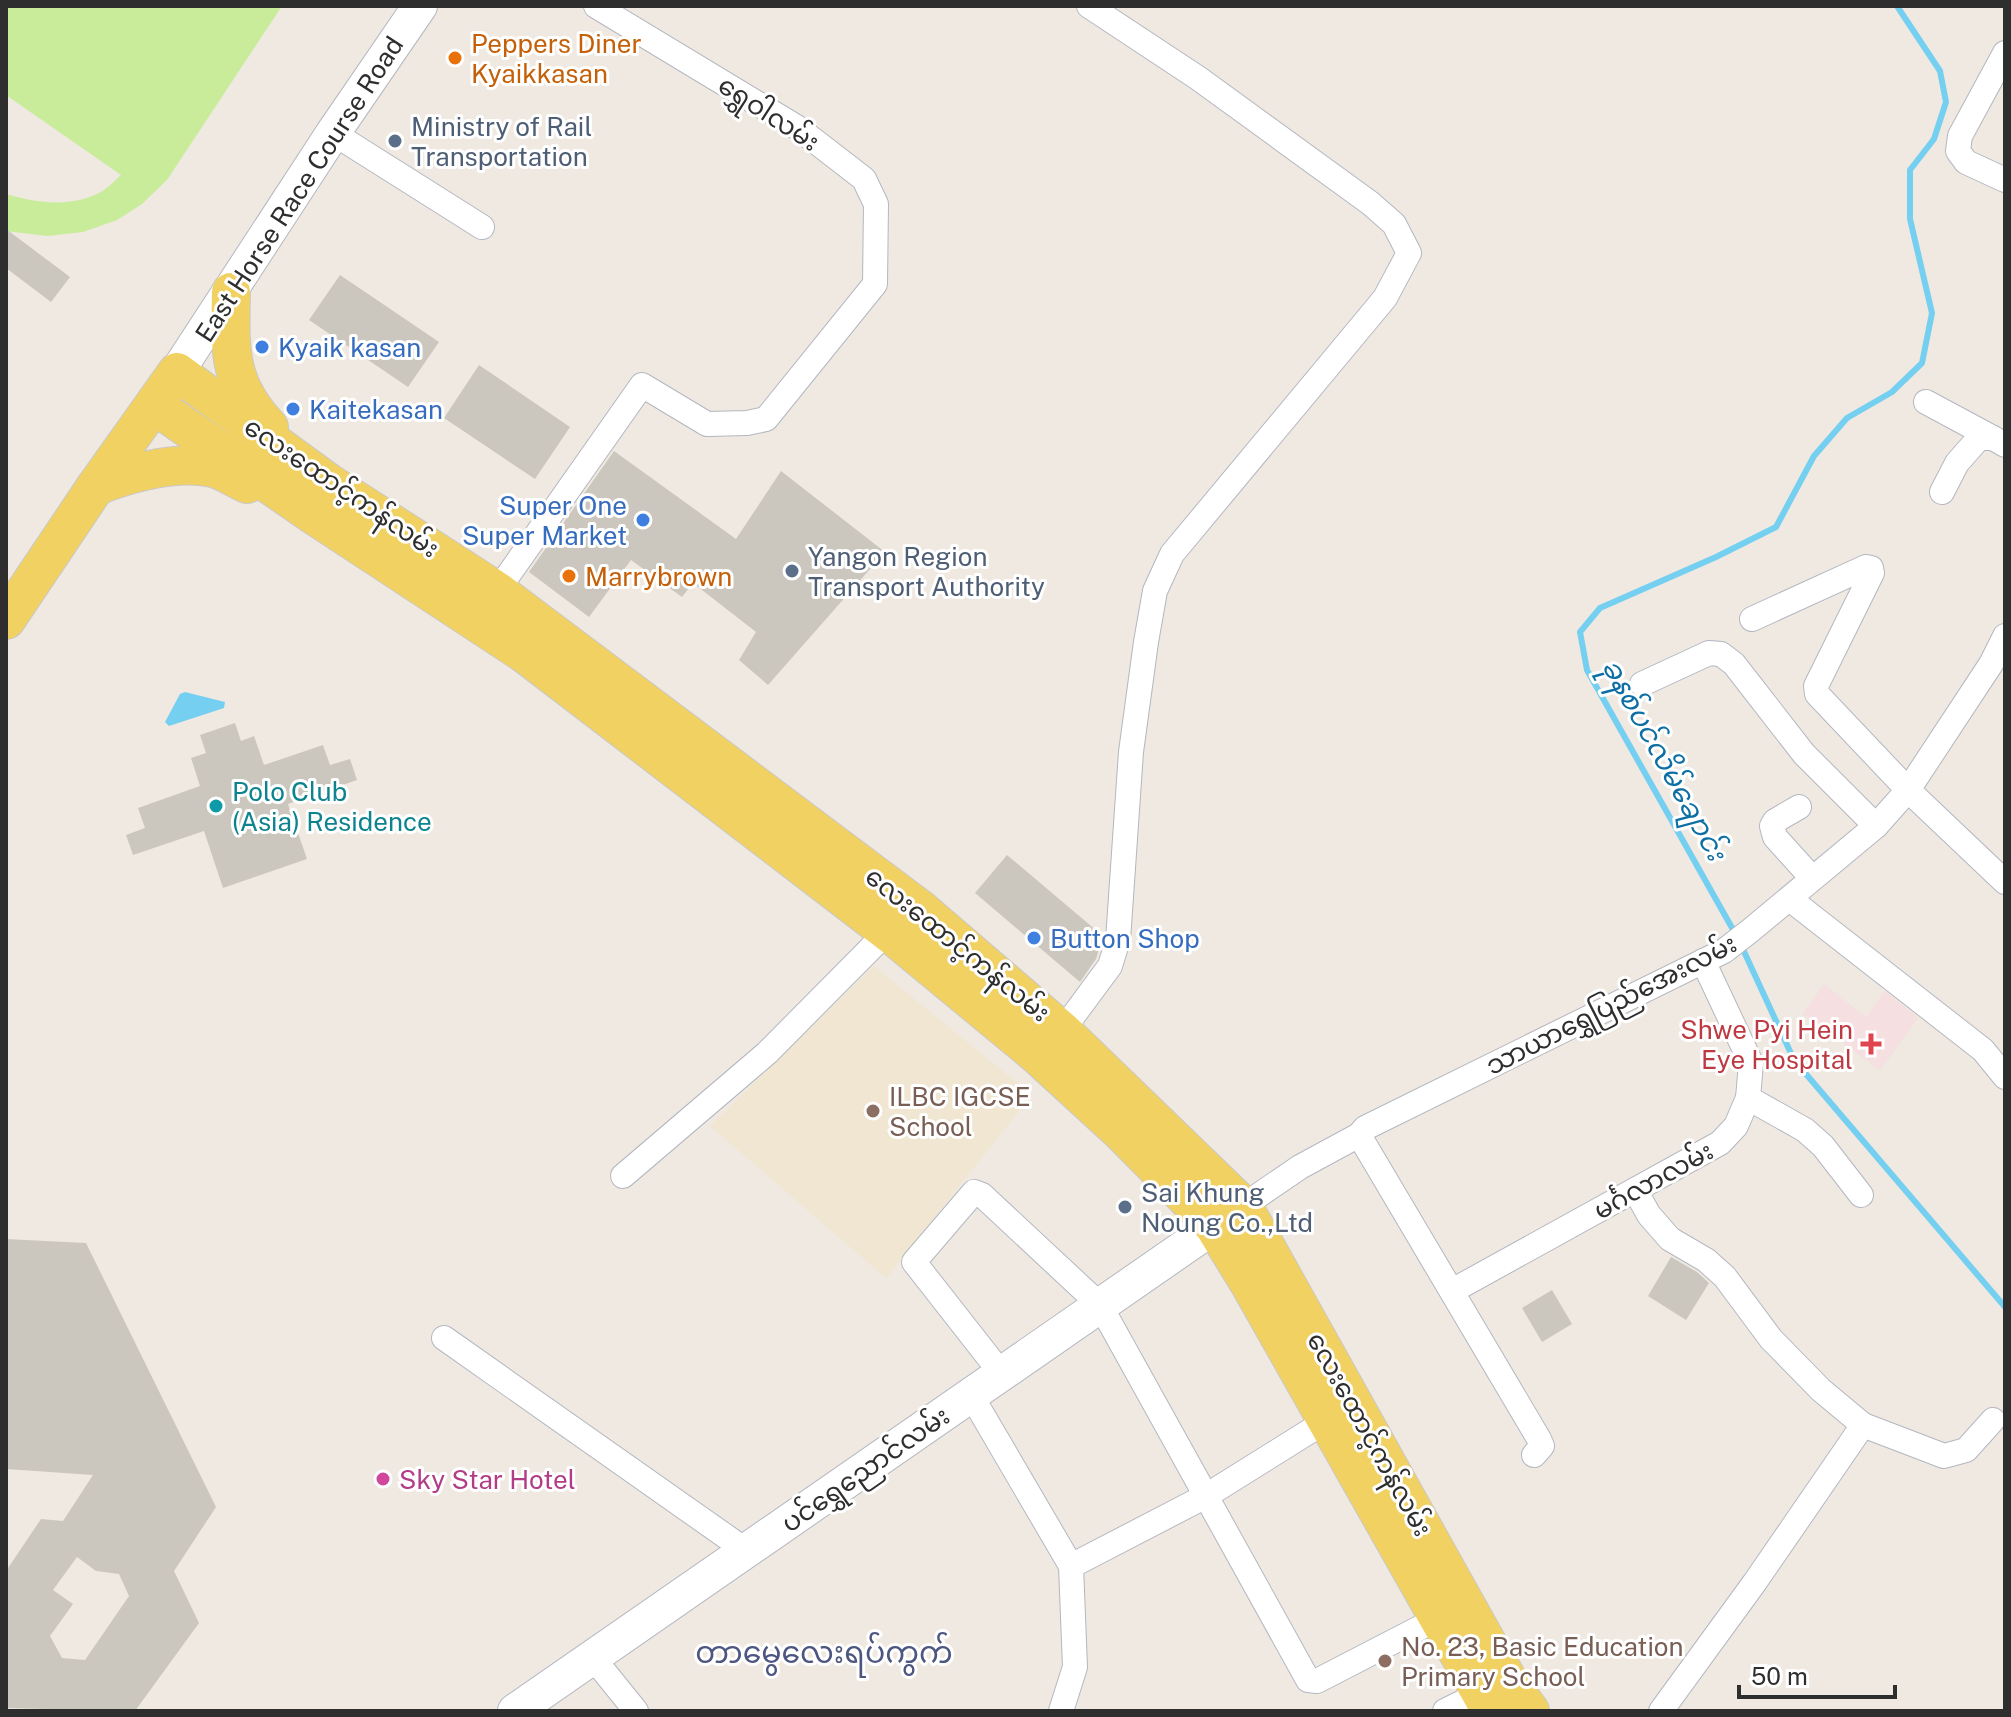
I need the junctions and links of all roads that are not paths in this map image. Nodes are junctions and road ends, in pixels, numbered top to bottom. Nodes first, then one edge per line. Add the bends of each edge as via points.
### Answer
1 (420, 6) edge
2 (596, 6) edge
3 (1089, 6) edge
4 (2005, 53) edge
5 (333, 133) junction
6 (2005, 180) edge
7 (482, 227) dead end
8 (231, 292) junction
9 (177, 372) junction
10 (1926, 402) dead end
11 (154, 405) junction
12 (1999, 441) edge
13 (96, 486) junction
14 (1942, 492) dead end
15 (320, 499) junction
16 (487, 606) junction
17 (1752, 619) dead end
18 (6, 620) edge
19 (2005, 636) edge
20 (535, 641) junction
21 (1642, 684) dead end
22 (1908, 790) junction
23 (1799, 807) dead end
24 (1876, 826) junction
25 (1812, 878) junction
26 (2005, 882) edge
27 (1791, 900) junction
28 (920, 909) junction
29 (892, 935) junction
30 (1713, 956) junction
31 (1062, 1031) junction
32 (2005, 1077) edge
33 (1748, 1098) junction
34 (1359, 1135) junction
35 (623, 1176) dead end
36 (1635, 1190) junction
37 (1861, 1195) dead end
38 (1229, 1216) junction
39 (1452, 1291) junction
40 (1100, 1305) junction
41 (444, 1338) dead end
42 (1001, 1373) junction
43 (971, 1395) junction
44 (1993, 1420) dead end
45 (1863, 1425) junction
46 (1343, 1431) junction
47 (1534, 1455) dead end
48 (1206, 1496) junction
49 (748, 1552) junction
50 (1071, 1566) junction
51 (1426, 1566) junction
52 (1437, 1619) junction
53 (594, 1659) junction
54 (1485, 1702) edge
55 (515, 1711) edge
56 (636, 1711) edge
57 (1061, 1711) edge
58 (1445, 1711) edge
59 (1530, 1711) edge
60 (1661, 1711) edge

1 - 5 street, East Horse Race Course Road
2 - 16 street, ရွှေဝါလမ်း via 798,128 864,179 876,204 875,284 766,419 707,424 642,385
3 - 31 street via 1370,203 1394,224 1409,253 1385,298 1172,554 1155,591 1131,752 1118,940 1110,966
4 - 6 street via 1960,136 1958,151 1966,162
5 - 7 street
5 - 8 street, East Horse Race Course Road
8 - 9 street, East Horse Race Course Road
8 - 15 main road via 230,354 249,403
9 - 11 main road
9 - 15 main road, လေးထောင့်ကန်လမ်း
10 - 12 street
11 - 13 main road
11 - 15 main road, လေးထောင့်ကန်လမ်း
12 - 14 street via 1979,438 1957,463
13 - 15 main road via 130,473 213,468
13 - 18 main road
15 - 16 main road, လေးထောင့်ကန်လမ်း
16 - 20 main road, လေးထောင့်ကန်လမ်း
17 - 22 street via 1871,568 1816,686 1817,694
19 - 22 street, သာယာရွှေပြည်အေးလမ်း
20 - 28 main road, လေးထောင့်ကန်လမ်း
20 - 29 main road, လေးထောင့်ကန်လမ်း
21 - 24 street via 1709,653 1721,654 1804,754
22 - 24 street, သာယာရွှေပြည်အေးလမ်း
22 - 26 street
23 - 25 street via 1772,826 1775,837
24 - 25 street, သာယာရွှေပြည်အေးလမ်း
25 - 27 street, သာယာရွှေပြည်အေးလမ်း
27 - 30 street, သာယာရွှေပြည်အေးလမ်း
27 - 32 street via 1983,1050
28 - 29 main road
28 - 31 main road, လေးထောင့်ကန်လမ်း
29 - 35 street via 767,1053
29 - 38 main road, လေးထောင့်ကန်လမ်း via 1120,1131
30 - 33 street, မင်္ဂလာလမ်း via 1751,1063
30 - 34 street, သာယာရွှေပြည်အေးလမ်း
31 - 38 main road, လေးထောင့်ကန်လမ်း
33 - 36 street, မင်္ဂလာလမ်း via 1736,1126 1720,1143
33 - 37 street via 1805,1130
34 - 38 street, သာယာရွှေပြည်အေးလမ်း via 1300,1167
34 - 39 street
36 - 39 street, မင်္ဂလာလမ်း
36 - 45 street via 1670,1239 1725,1277 1771,1339
38 - 40 street, ပင်ရွှေညောင်လမ်း
38 - 46 main road, လေးထောင့်ကန်လမ်း via 1249,1283
39 - 47 street via 1539,1439 1542,1446
40 - 42 street, ပင်ရွှေညောင်လမ်း
40 - 42 street via 974,1192 914,1262
40 - 48 street
41 - 49 street
42 - 43 street, ပင်ရွှေညောင်လမ်း
43 - 49 street, ပင်ရွှေညောင်လမ်း
43 - 50 street
44 - 45 street via 1966,1450 1944,1456
45 - 60 street
46 - 48 street
46 - 51 main road, လေးထောင့်ကန်လမ်း
48 - 50 street
48 - 52 street via 1308,1680 1317,1681
49 - 53 street, ပင်ရွှေညောင်လမ်း
50 - 57 street via 1075,1667
51 - 52 main road, လေးထောင့်ကန်လမ်း
51 - 59 main road, လေးထောင့်ကန်လမ်း
52 - 54 main road, လေးထောင့်ကန်လမ်း
53 - 55 street, ပင်ရွှေညောင်လမ်း
53 - 56 street
54 - 58 street

